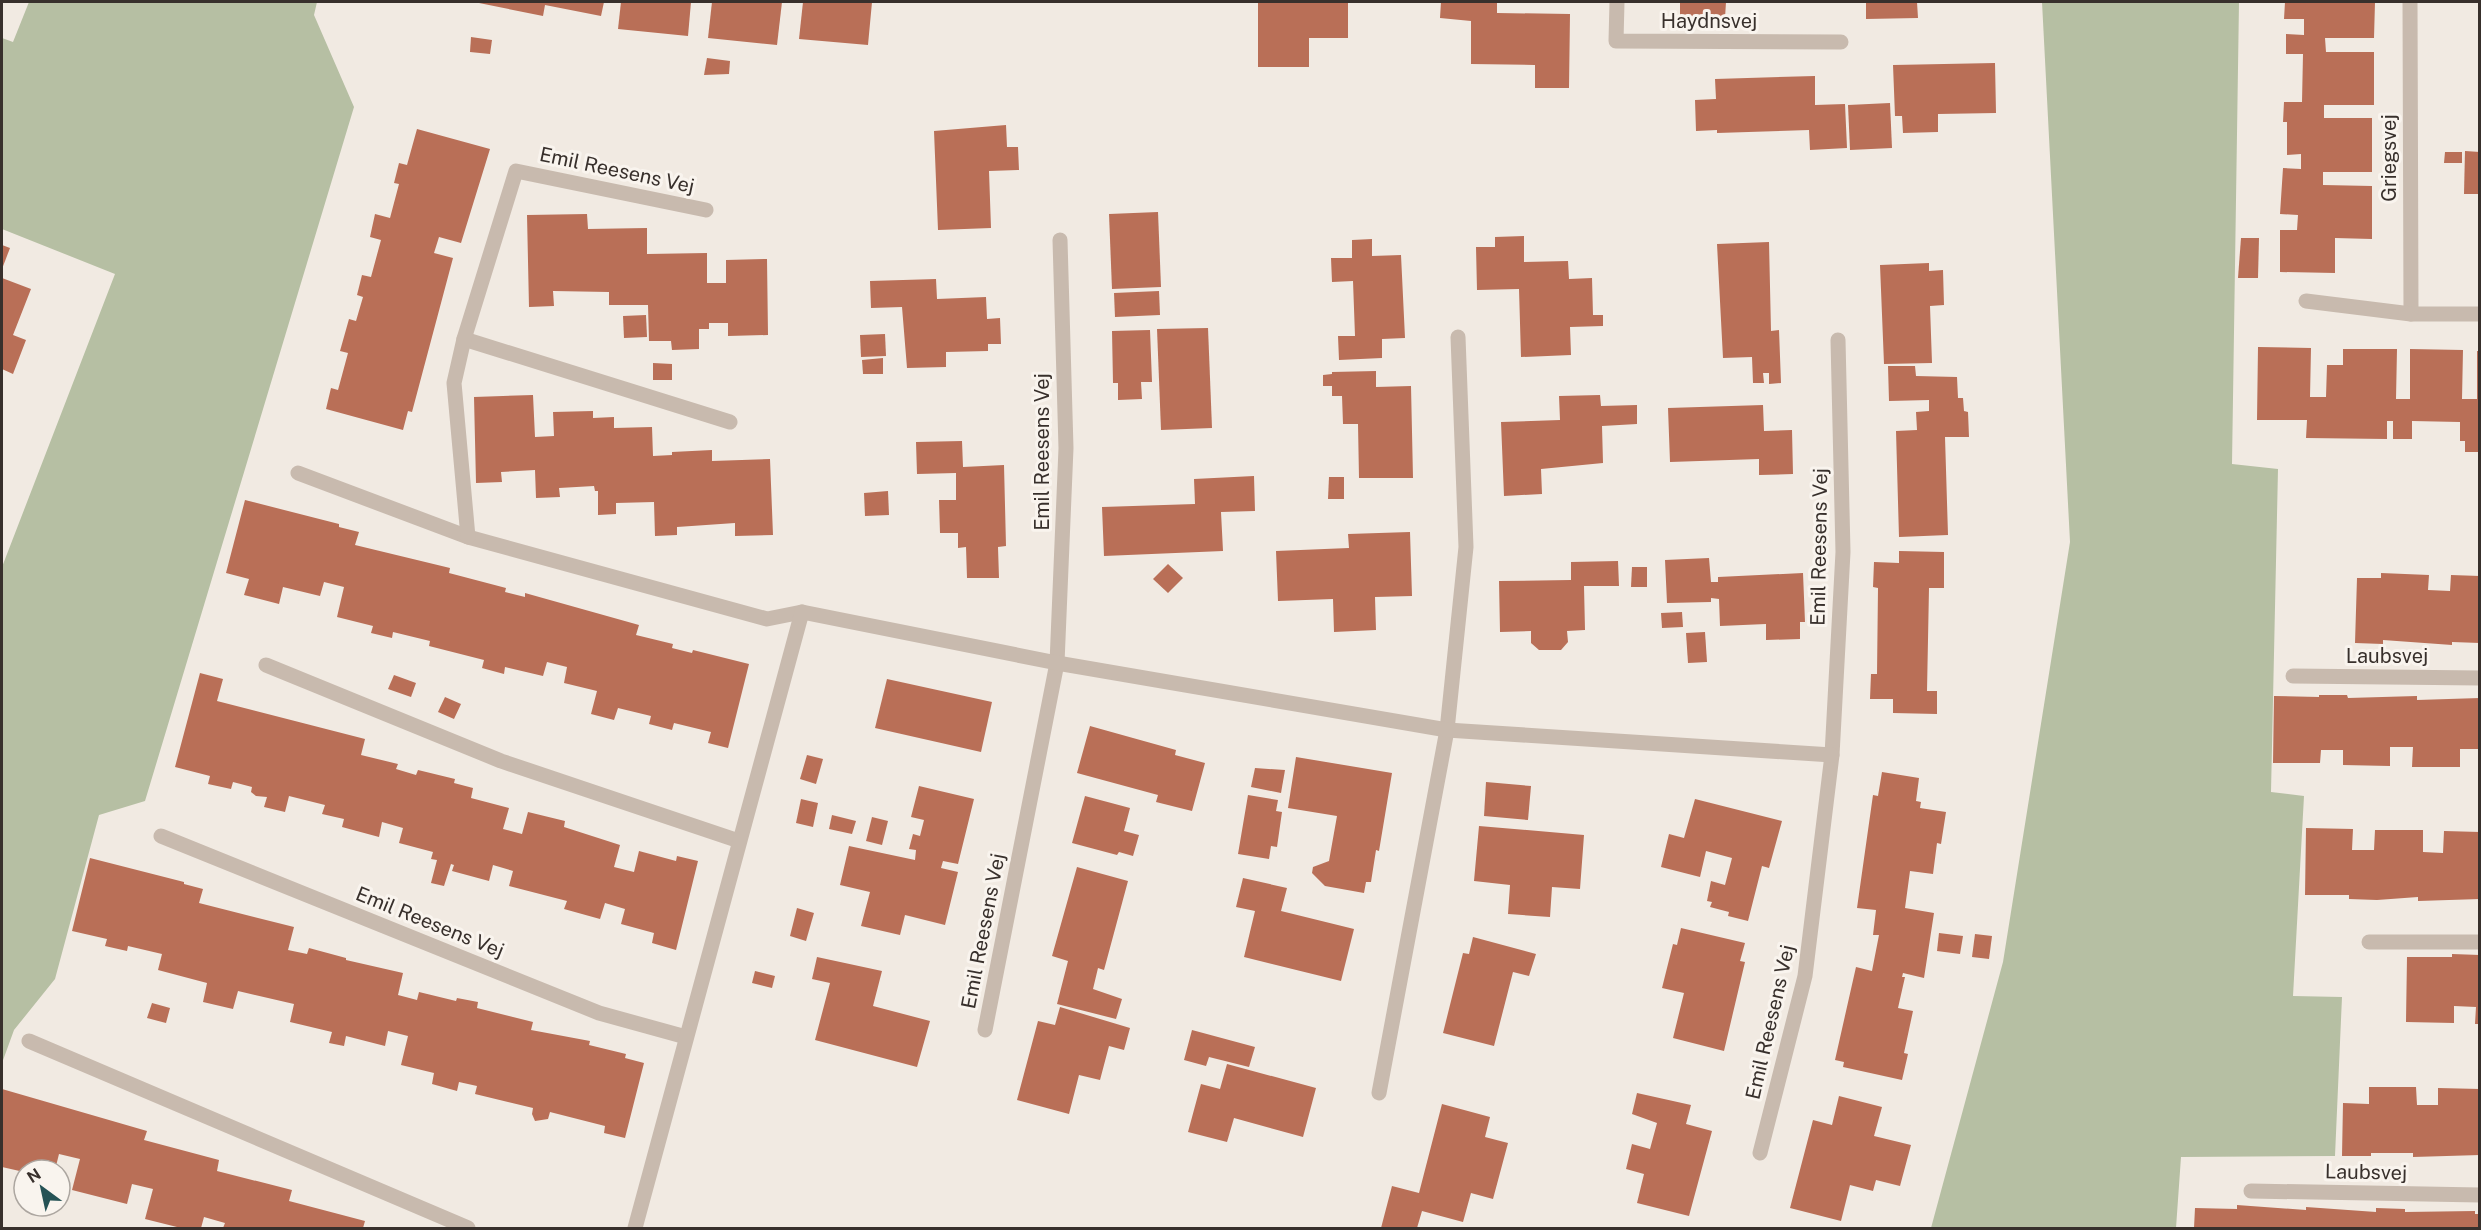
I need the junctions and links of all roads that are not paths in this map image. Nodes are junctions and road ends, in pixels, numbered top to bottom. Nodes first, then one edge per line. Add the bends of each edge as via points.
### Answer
1 (1617, 2) edge
2 (2410, 2) edge
3 (1841, 42) dead end
4 (706, 210) dead end
5 (1060, 240) dead end
6 (2306, 301) dead end
7 (2411, 314) junction
8 (2480, 314) edge
9 (1458, 337) dead end
10 (464, 339) junction
11 (1838, 340) dead end
12 (730, 422) dead end
13 (298, 473) dead end
14 (468, 537) junction
15 (802, 612) junction
16 (1057, 663) junction
17 (266, 665) dead end
18 (2293, 676) dead end
19 (2480, 678) edge
20 (1447, 730) junction
21 (1832, 755) junction
22 (161, 836) dead end
23 (739, 841) junction
24 (2369, 942) dead end
25 (2480, 942) edge
26 (985, 1030) dead end
27 (686, 1037) junction
28 (29, 1041) dead end
29 (1379, 1093) dead end
30 (1760, 1153) dead end
31 (2251, 1191) dead end
32 (2480, 1195) edge
33 (468, 1228) edge
34 (635, 1228) edge

1 - 3 street, Haydnsvej via 1616,41
2 - 7 street, Griegsvej
4 - 10 street, Emil Reesens Vej via 516,171
5 - 16 street, Emil Reesens Vej via 1066,448
6 - 7 street
7 - 8 street
9 - 20 street via 1466,547
10 - 12 street
10 - 14 street, Emil Reesens Vej via 454,383
11 - 21 street, Emil Reesens Vej via 1843,552
13 - 14 street
14 - 15 street via 767,619
15 - 16 street
15 - 23 street
16 - 20 street
16 - 26 street, Emil Reesens Vej
17 - 23 street via 501,761
18 - 19 street, Laubsvej
20 - 21 street
20 - 29 street
21 - 30 street, Emil Reesens Vej via 1805,976
22 - 27 street, Emil Reesens Vej via 599,1013
23 - 27 street
24 - 25 street
27 - 34 street
28 - 33 street
31 - 32 street, Laubsvej

